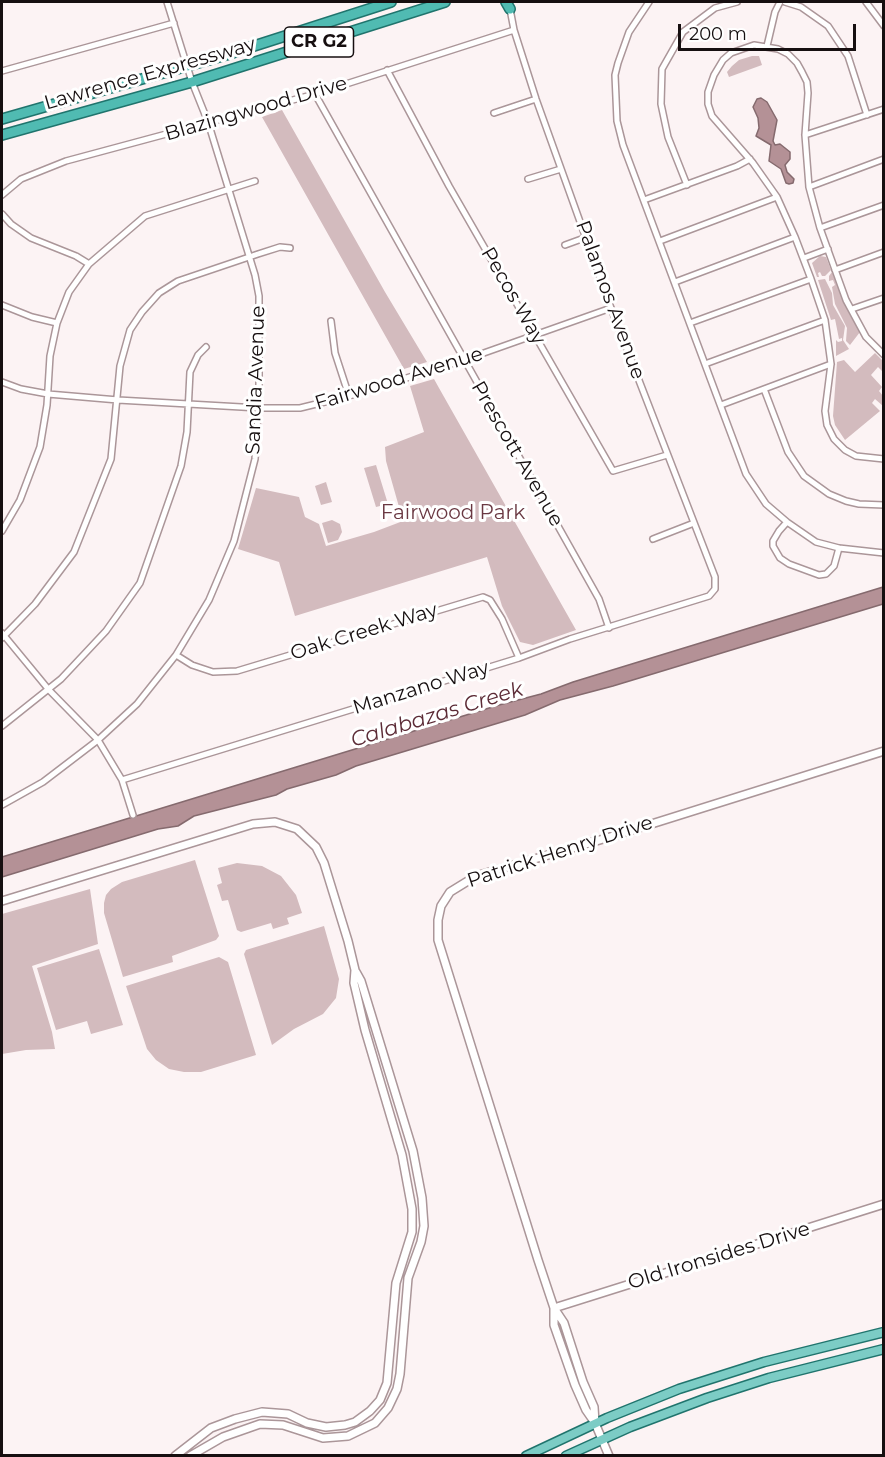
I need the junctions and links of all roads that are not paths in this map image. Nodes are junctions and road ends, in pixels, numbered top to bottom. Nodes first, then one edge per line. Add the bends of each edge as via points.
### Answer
1 (166, 2) edge
2 (391, 2) edge
3 (445, 2) edge
4 (650, 2) edge
5 (737, 2) edge
6 (780, 2) edge
7 (785, 2) edge
8 (866, 2) edge
9 (508, 4) edge
10 (174, 24) junction
11 (884, 26) edge
12 (514, 30) junction
13 (767, 46) junction
14 (188, 66) junction
15 (387, 70) junction
16 (2, 71) edge
17 (192, 82) junction
18 (315, 94) junction
19 (536, 99) junction
20 (884, 109) edge
21 (494, 113) dead end
22 (867, 115) junction
23 (2, 119) edge
24 (208, 122) junction
25 (2, 135) edge
26 (805, 135) junction
27 (750, 159) junction
28 (884, 159) edge
29 (561, 169) junction
30 (528, 179) dead end
31 (255, 181) dead end
32 (687, 185) junction
33 (809, 187) junction
34 (229, 189) junction
35 (2, 195) edge
36 (777, 197) junction
37 (644, 200) junction
38 (884, 205) edge
39 (2, 214) edge
40 (820, 228) junction
41 (587, 237) junction
42 (795, 237) junction
43 (660, 241) junction
44 (565, 245) dead end
45 (290, 248) dead end
46 (828, 249) junction
47 (884, 252) edge
48 (250, 256) junction
49 (804, 258) junction
50 (89, 264) junction
51 (835, 270) junction
52 (811, 279) junction
53 (675, 282) junction
54 (884, 298) edge
55 (2, 305) edge
56 (611, 308) junction
57 (852, 309) junction
58 (331, 321) dead end
59 (825, 321) junction
60 (57, 323) junction
61 (690, 323) junction
62 (536, 336) junction
63 (884, 345) edge
64 (206, 347) dead end
65 (876, 348) junction
66 (884, 355) edge
67 (464, 360) junction
68 (705, 364) junction
69 (831, 364) junction
70 (2, 382) edge
71 (764, 389) junction
72 (48, 394) junction
73 (349, 396) junction
74 (118, 400) junction
75 (189, 404) junction
76 (721, 405) junction
77 (259, 408) junction
78 (668, 455) junction
79 (884, 459) edge
80 (884, 505) edge
81 (787, 522) junction
82 (694, 524) junction
83 (2, 531) edge
84 (653, 539) dead end
85 (839, 548) junction
86 (884, 553) edge
87 (715, 589) joint
88 (609, 628) junction
89 (2, 636) edge
90 (176, 655) junction
91 (519, 658) junction
92 (49, 690) junction
93 (2, 726) edge
94 (98, 740) junction
95 (884, 751) edge
96 (122, 780) junction
97 (2, 805) edge
98 (133, 815) dead end
99 (2, 901) edge
100 (355, 970) junction
101 (884, 1204) edge
102 (554, 1308) junction
103 (884, 1332) edge
104 (884, 1349) edge
105 (595, 1423) junction
106 (602, 1439) junction
107 (198, 1453) edge
108 (175, 1455) edge
109 (190, 1455) edge
110 (526, 1455) edge
111 (566, 1455) edge
112 (609, 1455) edge

1 - 10 street, Sandia Avenue
2 - 14 highway, Lawrence Expressway / CR G2
3 - 17 highway, Lawrence Expressway / CR G2
4 - 37 street via 629,32 615,75 617,121
5 - 32 street via 715,8 683,32 662,69 661,104 668,137
6 - 13 street
7 - 22 street via 828,26 849,56
8 - 11 street
9 - 12 street, Palamos Avenue
10 - 14 street, Sandia Avenue
10 - 16 street
12 - 15 street, Blazingwood Drive
12 - 19 street, Palamos Avenue
13 - 26 street via 788,54 807,82
13 - 27 street via 754,45 731,53 718,67 708,92 712,116
14 - 17 street, Sandia Avenue
14 - 23 highway, Lawrence Expressway / CR G2
15 - 18 street, Blazingwood Drive
15 - 62 street, Pecos Way
17 - 24 street, Sandia Avenue
17 - 25 highway, Lawrence Expressway / CR G2
18 - 24 street, Blazingwood Drive
18 - 67 street, Prescott Avenue
19 - 21 street
19 - 29 street, Palamos Avenue
20 - 22 street
22 - 26 street
24 - 34 street, Sandia Avenue
24 - 35 street, Blazingwood Drive via 66,161 21,179
26 - 33 street
27 - 32 street
27 - 36 street
28 - 33 street
29 - 30 street
29 - 41 street, Palamos Avenue
31 - 34 street
32 - 37 street
33 - 40 street
34 - 48 street, Sandia Avenue
34 - 50 street via 145,216
36 - 42 street
36 - 43 street
37 - 43 street
38 - 40 street
39 - 50 street via 31,238
40 - 46 street
41 - 44 street
41 - 56 street, Palamos Avenue
42 - 49 street
42 - 53 street
43 - 53 street
45 - 48 street
46 - 49 street
46 - 51 street
47 - 51 street
48 - 74 street via 178,281 159,293 130,330 120,366
48 - 77 street, Sandia Avenue via 259,296
49 - 52 street
50 - 60 street via 69,292
51 - 57 street
52 - 59 street
52 - 61 street
53 - 61 street
54 - 57 street
55 - 60 street
56 - 62 street, Fairwood Avenue
56 - 78 street, Palamos Avenue
57 - 65 street
58 - 73 street via 335,353
59 - 68 street
59 - 69 street
60 - 72 street
61 - 68 street
62 - 67 street, Fairwood Avenue
62 - 78 street, Pecos Way via 613,471
63 - 65 street
64 - 75 street via 190,372
65 - 66 street
67 - 73 street, Fairwood Avenue
67 - 88 street, Prescott Avenue via 599,599
68 - 76 street
69 - 71 street
69 - 79 street via 825,411 834,439 856,456
70 - 72 street, Fairwood Avenue
71 - 76 street
71 - 80 street via 788,452 804,476 846,501
72 - 74 street, Fairwood Avenue
72 - 83 street via 32,474
73 - 77 street, Fairwood Avenue via 300,408
74 - 75 street, Fairwood Avenue
74 - 89 street via 111,459 74,552 35,604
75 - 77 street, Fairwood Avenue
75 - 92 street via 181,466 140,583 105,631
76 - 81 street via 746,474 766,504
77 - 90 street, Sandia Avenue via 255,459 234,541 209,600
78 - 82 street, Palamos Avenue
81 - 85 street via 816,542
81 - 85 street via 773,540 773,546 789,564 826,574 834,566
82 - 84 street
82 - 87 street, Palamos Avenue via 715,577
85 - 86 street
87 - 88 street, Manzano Way via 709,596
88 - 91 street, Manzano Way
89 - 92 street
90 - 91 street, Oak Creek Way via 213,672 237,671 483,597 490,600 502,619
90 - 94 street, Sandia Avenue via 137,704
91 - 96 street, Manzano Way
92 - 93 street
92 - 94 street
94 - 96 street
94 - 97 street, Sandia Avenue via 43,782
95 - 102 street, Patrick Henry Drive via 476,876 445,899 438,920 438,940
96 - 98 street
99 - 100 street via 253,824 283,824 304,834 321,855
100 - 107 street via 413,1151 422,1198 424,1226 408,1278 399,1384 382,1416 348,1436 323,1438 283,1425 260,1424 223,1437
100 - 108 street via 354,983 365,1030 406,1170 413,1223 397,1277 384,1392 370,1411 355,1422 326,1427 288,1414 256,1413 211,1428
101 - 102 street, Old Ironsides Drive
102 - 105 street, Patrick Henry Drive via 564,1323 594,1407
103 - 105 main road via 726,1373
104 - 106 main road via 738,1387
105 - 106 street, Patrick Henry Drive
105 - 110 main road
106 - 111 main road
106 - 112 street, Patrick Henry Drive
107 - 109 street

